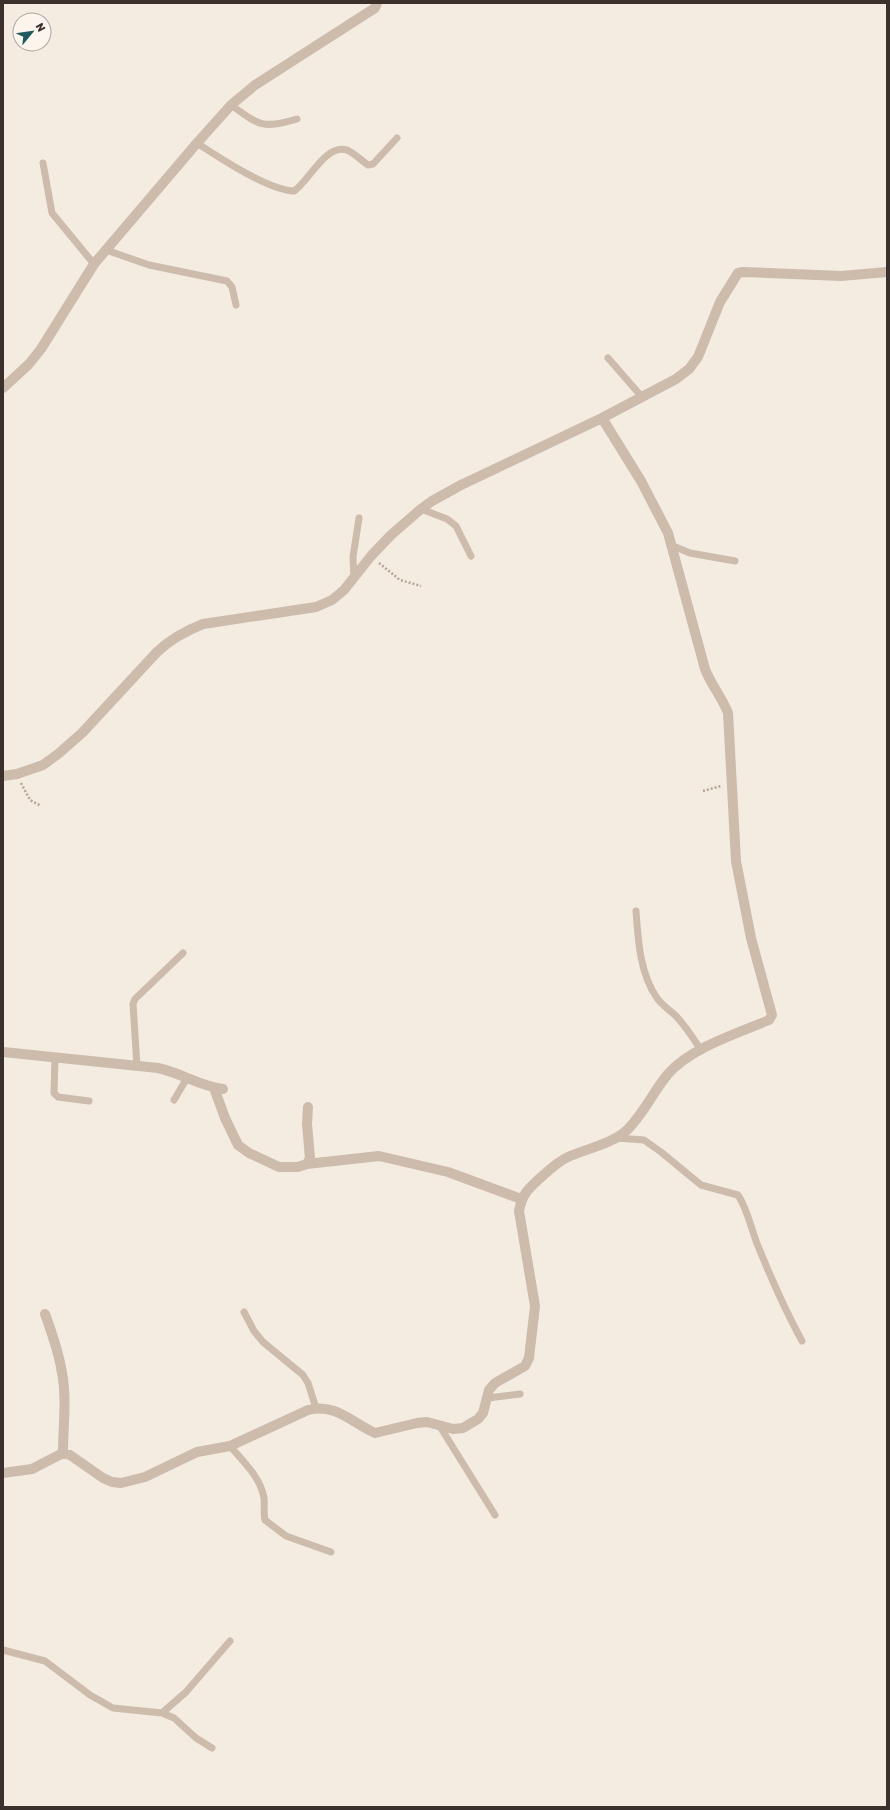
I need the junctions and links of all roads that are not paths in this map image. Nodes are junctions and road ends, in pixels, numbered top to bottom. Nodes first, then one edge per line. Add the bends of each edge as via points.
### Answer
1 (377, 3) edge
2 (231, 105) junction
3 (297, 119) dead end
4 (397, 138) dead end
5 (197, 143) junction
6 (43, 163) dead end
7 (106, 250) junction
8 (94, 264) junction
9 (887, 272) edge
10 (236, 305) dead end
11 (608, 358) dead end
12 (3, 388) edge
13 (642, 397) junction
14 (602, 418) junction
15 (421, 509) junction
16 (359, 518) dead end
17 (673, 546) junction
18 (471, 556) dead end
19 (735, 561) dead end
20 (354, 578) junction
21 (3, 776) edge
22 (636, 912) dead end
23 (183, 953) dead end
24 (701, 1050) junction
25 (3, 1052) edge
26 (55, 1058) junction
27 (137, 1066) junction
28 (187, 1078) junction
29 (174, 1100) dead end
30 (89, 1101) dead end
31 (308, 1106) dead end
32 (615, 1138) junction
33 (307, 1164) junction
34 (521, 1200) junction
35 (244, 1312) dead end
36 (45, 1314) dead end
37 (802, 1341) dead end
38 (520, 1394) dead end
39 (488, 1398) junction
40 (316, 1408) junction
41 (439, 1426) junction
42 (230, 1446) junction
43 (62, 1453) junction
44 (3, 1473) edge
45 (495, 1515) dead end
46 (331, 1552) dead end
47 (230, 1642) dead end
48 (3, 1650) edge
49 (162, 1713) junction
50 (212, 1748) dead end

1 - 2 street via 375,8 255,86
2 - 3 lane via 261,125 276,125
2 - 5 street
4 - 5 lane via 373,164 368,165 348,151 340,149 331,153 323,158 294,192 280,189 236,168
5 - 7 street
6 - 8 lane via 52,213
7 - 8 street
7 - 10 lane via 149,265 227,281 232,287
8 - 12 street via 42,348
9 - 13 street via 841,276 738,273 720,302 698,357 689,369
11 - 13 lane
13 - 14 street
14 - 15 street via 461,485
14 - 17 street via 656,508
15 - 18 lane via 447,519 456,526
15 - 20 street via 390,535
16 - 20 lane via 353,557
17 - 19 lane via 690,553
17 - 24 street via 705,669 728,713 736,861 751,938 772,1015 769,1020
20 - 21 street via 332,600 316,606 203,624 187,630 157,652 82,733 58,754 43,765
22 - 24 lane via 645,972 656,997 675,1016
23 - 27 lane via 133,1004
24 - 32 street via 682,1061 668,1074 626,1131
25 - 26 street
26 - 27 street
26 - 30 lane via 54,1093 58,1097
27 - 28 street via 171,1071
28 - 29 lane
28 - 33 street via 218,1089 225,1118 238,1145 249,1154 279,1167 298,1167
31 - 33 street via 310,1158
32 - 34 street via 554,1166 527,1190
32 - 37 lane via 644,1140 701,1185 738,1195 744,1204 757,1244 784,1307
33 - 34 street via 379,1156 448,1172
34 - 39 street via 519,1211 535,1306 529,1358 525,1366 495,1383 489,1390
35 - 40 lane via 263,1342 304,1375
36 - 43 street via 58,1354 64,1390
38 - 39 lane
39 - 41 street via 478,1419 463,1428
40 - 41 street via 336,1411 375,1433 416,1423 427,1422
40 - 42 street
41 - 45 lane
42 - 43 street via 196,1452 145,1477 121,1482 112,1482 70,1455
42 - 46 lane via 260,1484 265,1520 286,1536
43 - 44 street via 32,1469
47 - 49 lane via 186,1692
48 - 49 lane via 45,1661 90,1695 113,1708
49 - 50 lane via 174,1718 196,1738

